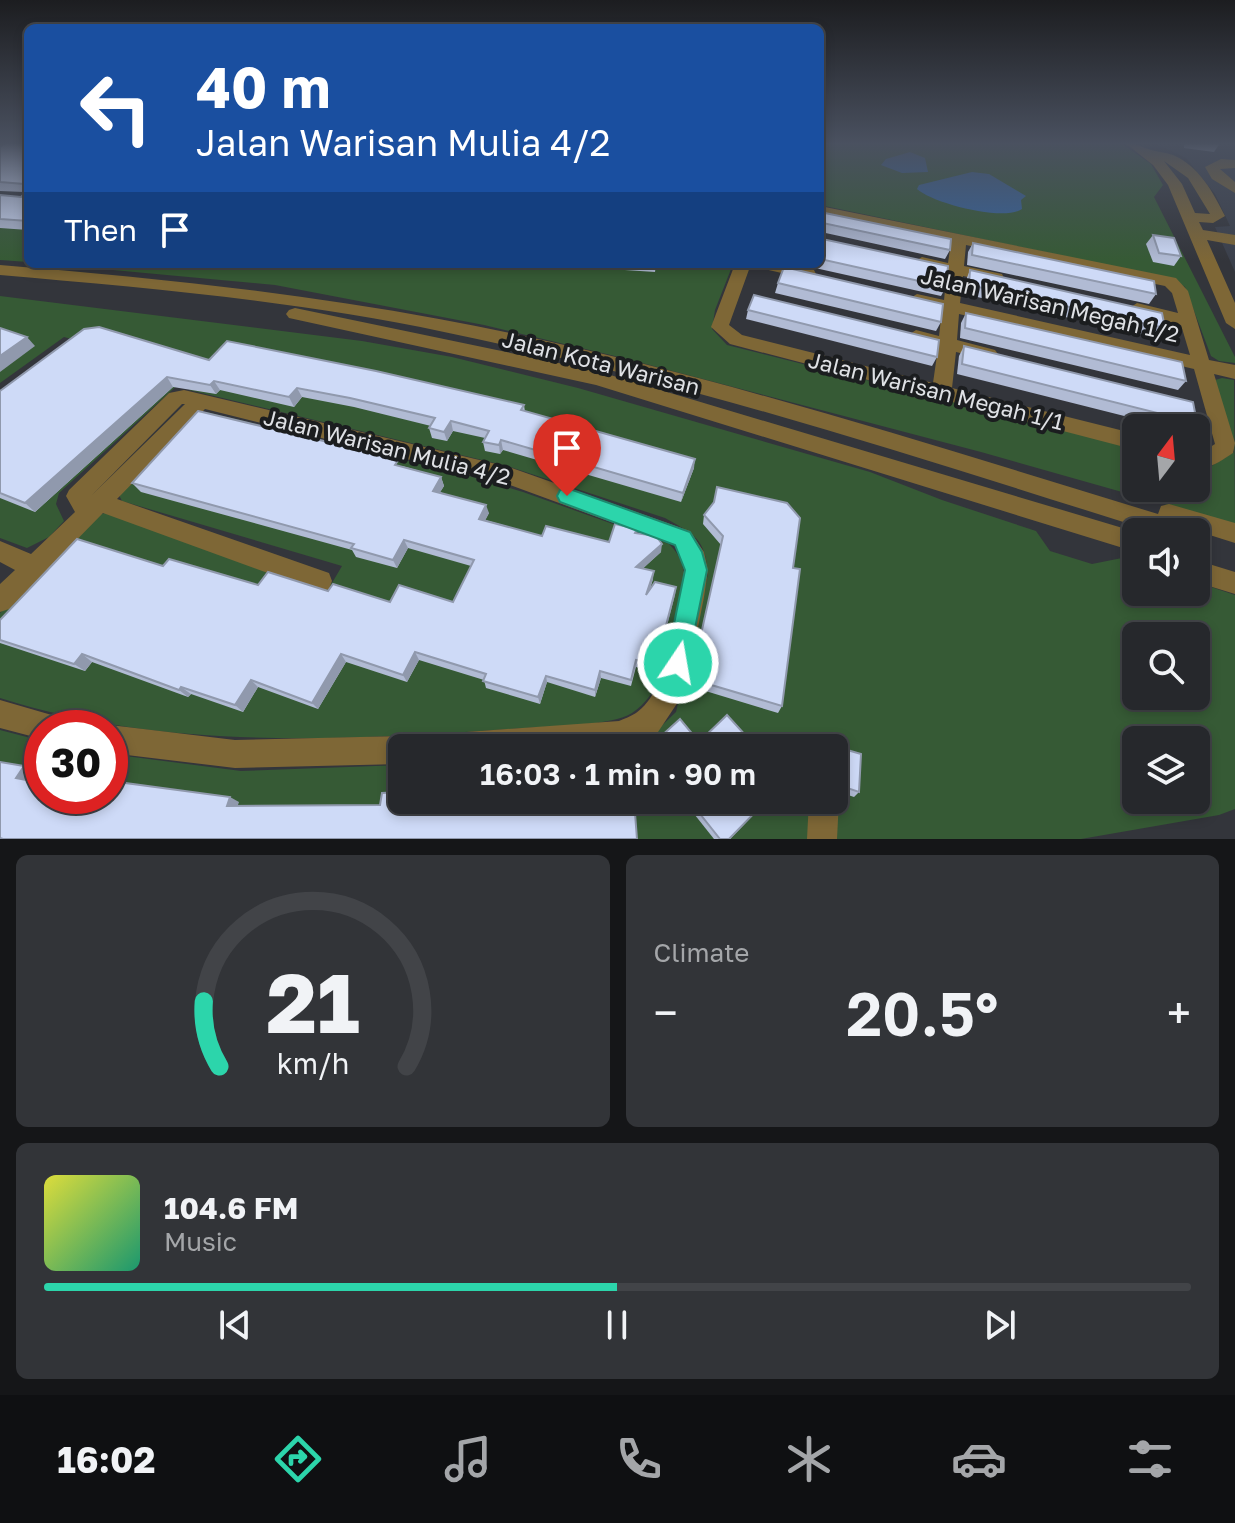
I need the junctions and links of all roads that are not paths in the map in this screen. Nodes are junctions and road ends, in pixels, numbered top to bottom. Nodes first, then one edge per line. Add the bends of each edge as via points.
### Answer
1 (1173, 182) edge
2 (1199, 182) edge
3 (824, 211) edge
4 (1190, 217) junction
5 (1198, 234) junction
6 (959, 239) junction
7 (1235, 240) edge
8 (910, 260) edge
9 (743, 268) edge
10 (779, 268) edge
11 (955, 269) junction
12 (0, 270) edge
13 (820, 277) edge
14 (0, 281) edge
15 (1018, 283) edge
16 (893, 293) edge
17 (1231, 302) edge
18 (951, 306) junction
19 (1127, 307) edge
20 (1189, 321) junction
21 (1235, 323) edge
22 (901, 332) edge
23 (947, 344) junction
24 (1007, 358) edge
25 (1202, 364) junction
26 (1235, 372) edge
27 (942, 392) junction
28 (1122, 438) edge
29 (913, 447) junction
30 (1210, 457) edge
31 (882, 463) junction
32 (93, 508) junction
33 (1141, 518) edge
34 (1235, 533) edge
35 (1122, 538) edge
36 (1210, 539) edge
37 (1122, 547) edge
38 (1235, 547) edge
39 (0, 551) edge
40 (1210, 566) edge
41 (34, 567) junction
42 (1235, 574) edge
43 (1210, 575) edge
44 (320, 581) dead end
45 (1235, 583) edge
46 (0, 601) edge
47 (0, 714) edge
48 (24, 720) edge
49 (622, 734) edge
50 (128, 741) edge
51 (388, 751) edge
52 (823, 814) edge
53 (822, 839) edge

1 - 4 street
2 - 4 street via 1218,216
3 - 6 street
4 - 5 street
5 - 7 street
5 - 17 street
6 - 11 street
6 - 20 street via 1170,282 1180,291
8 - 11 street
9 - 27 street, Jalan Warisan Megah 1/1 via 741,292 720,327 736,340
10 - 13 street
11 - 15 street
11 - 18 street
12 - 29 street, Jalan Kota Warisan via 259,297 501,337
14 - 31 street, Jalan Kota Warisan via 300,315 597,378
16 - 18 street, Jalan Warisan Megah 1/2
17 - 21 street
18 - 23 street
18 - 25 street, Jalan Warisan Megah 1/2
19 - 20 street
20 - 25 street
22 - 23 street
23 - 24 street
23 - 27 street
25 - 26 street, Jalan Warisan Megah 1/2
25 - 30 street via 1208,408 1226,447
27 - 28 street, Jalan Warisan Megah 1/1
29 - 33 street, Jalan Kota Warisan
29 - 34 street via 1026,471
31 - 35 street, Jalan Kota Warisan
31 - 37 street
32 - 41 street
32 - 44 street
32 - 49 street, Jalan Warisan Mulia 4/2 via 201,401 509,476 682,538 696,570 678,663 666,699 648,722
36 - 38 street
39 - 41 street
40 - 42 street
41 - 46 street
43 - 45 street
47 - 48 street
50 - 51 street via 263,755
52 - 53 street

